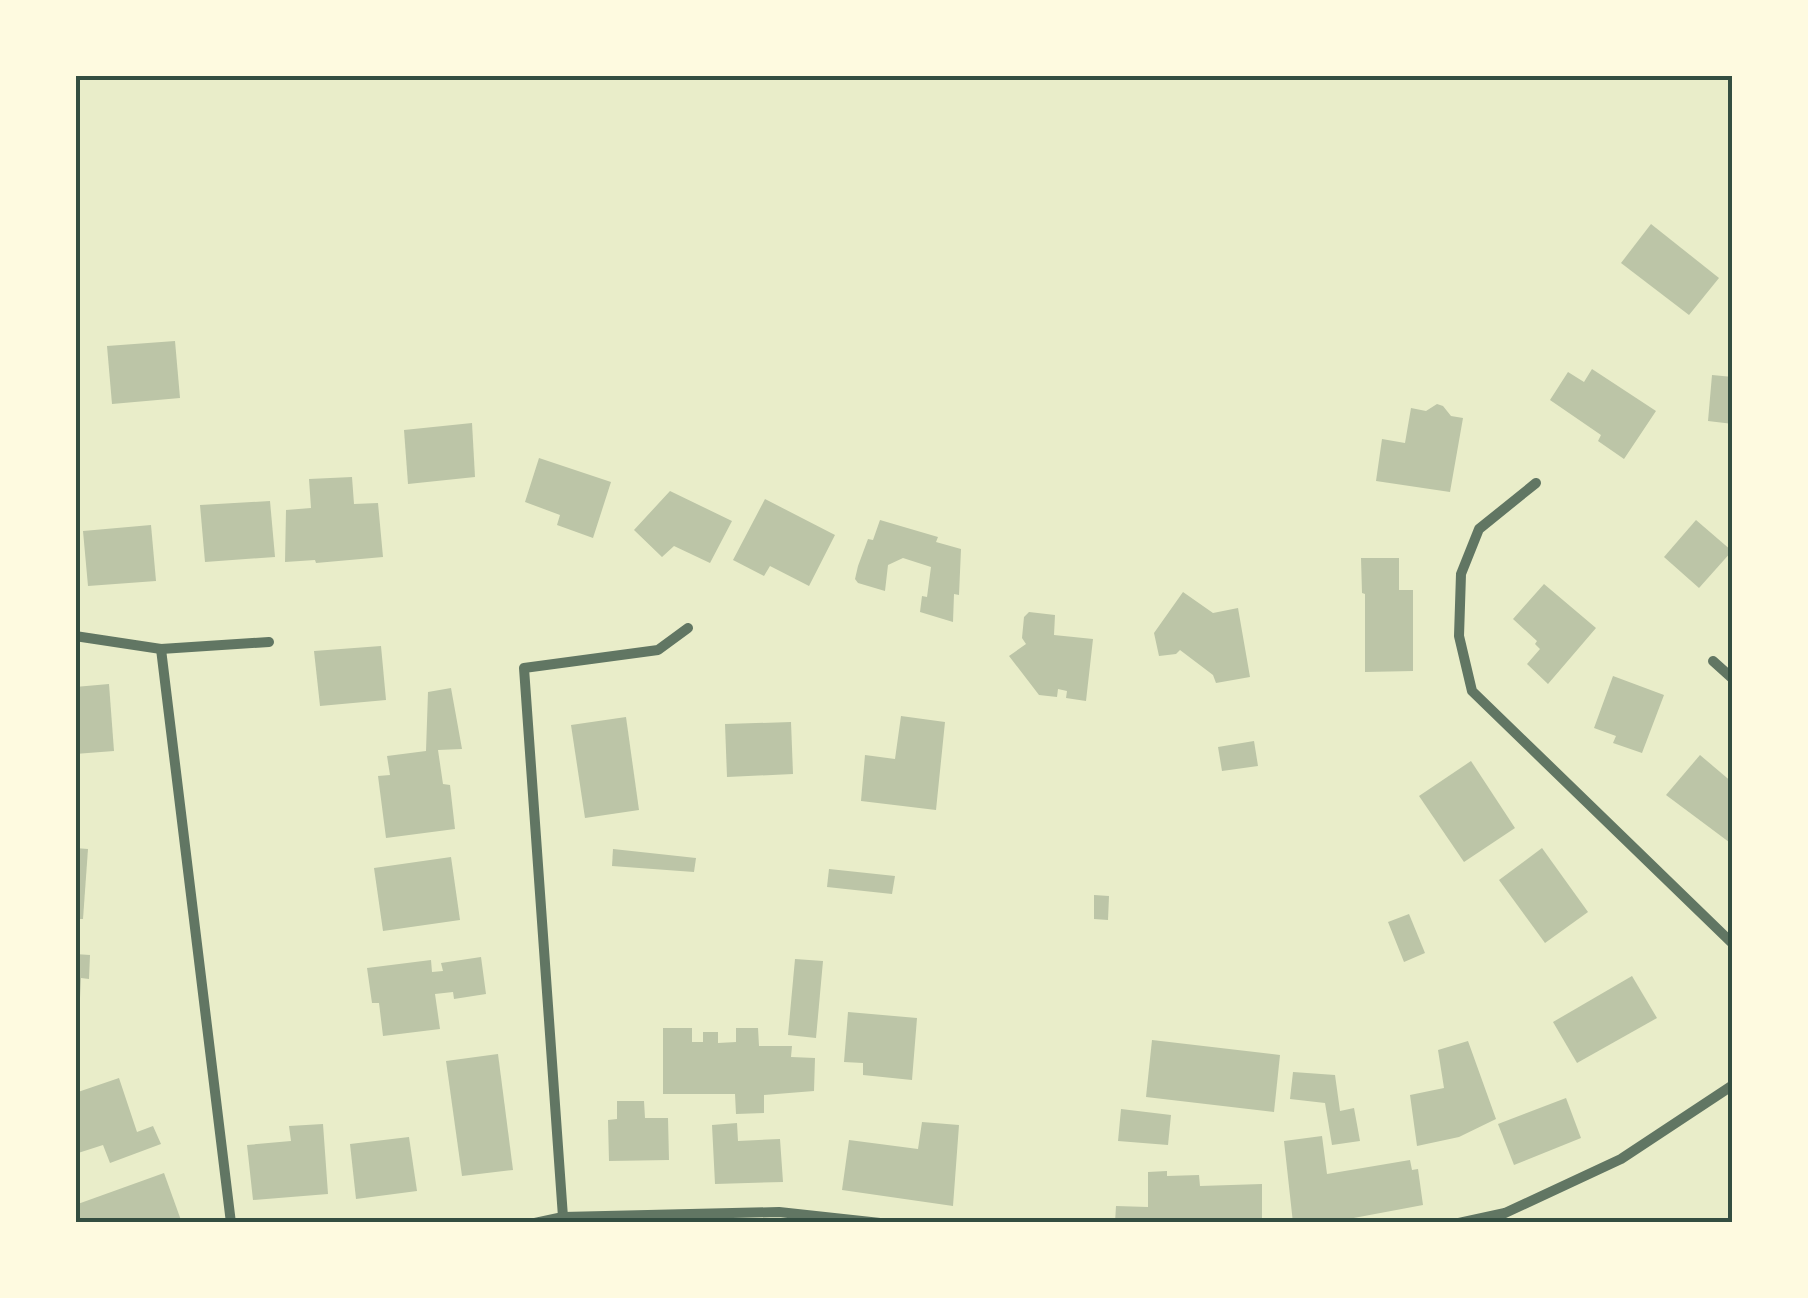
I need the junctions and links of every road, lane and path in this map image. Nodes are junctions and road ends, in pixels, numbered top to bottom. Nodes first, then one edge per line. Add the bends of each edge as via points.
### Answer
1 (1536, 482) dead end
2 (688, 628) dead end
3 (75, 636) edge
4 (270, 642) dead end
5 (161, 650) junction
6 (1713, 661) dead end
7 (1733, 679) edge
8 (1733, 944) edge
9 (1733, 1085) edge
10 (563, 1217) junction
11 (231, 1223) edge
12 (535, 1223) edge
13 (880, 1223) edge
14 (1459, 1223) edge

1 - 8 street via 1479,530 1460,574 1459,636 1472,691
2 - 10 street via 658,650 524,668
3 - 5 street
4 - 5 street
5 - 11 street
6 - 7 street
9 - 14 street via 1622,1159 1504,1213
10 - 12 street
10 - 13 street via 779,1212

